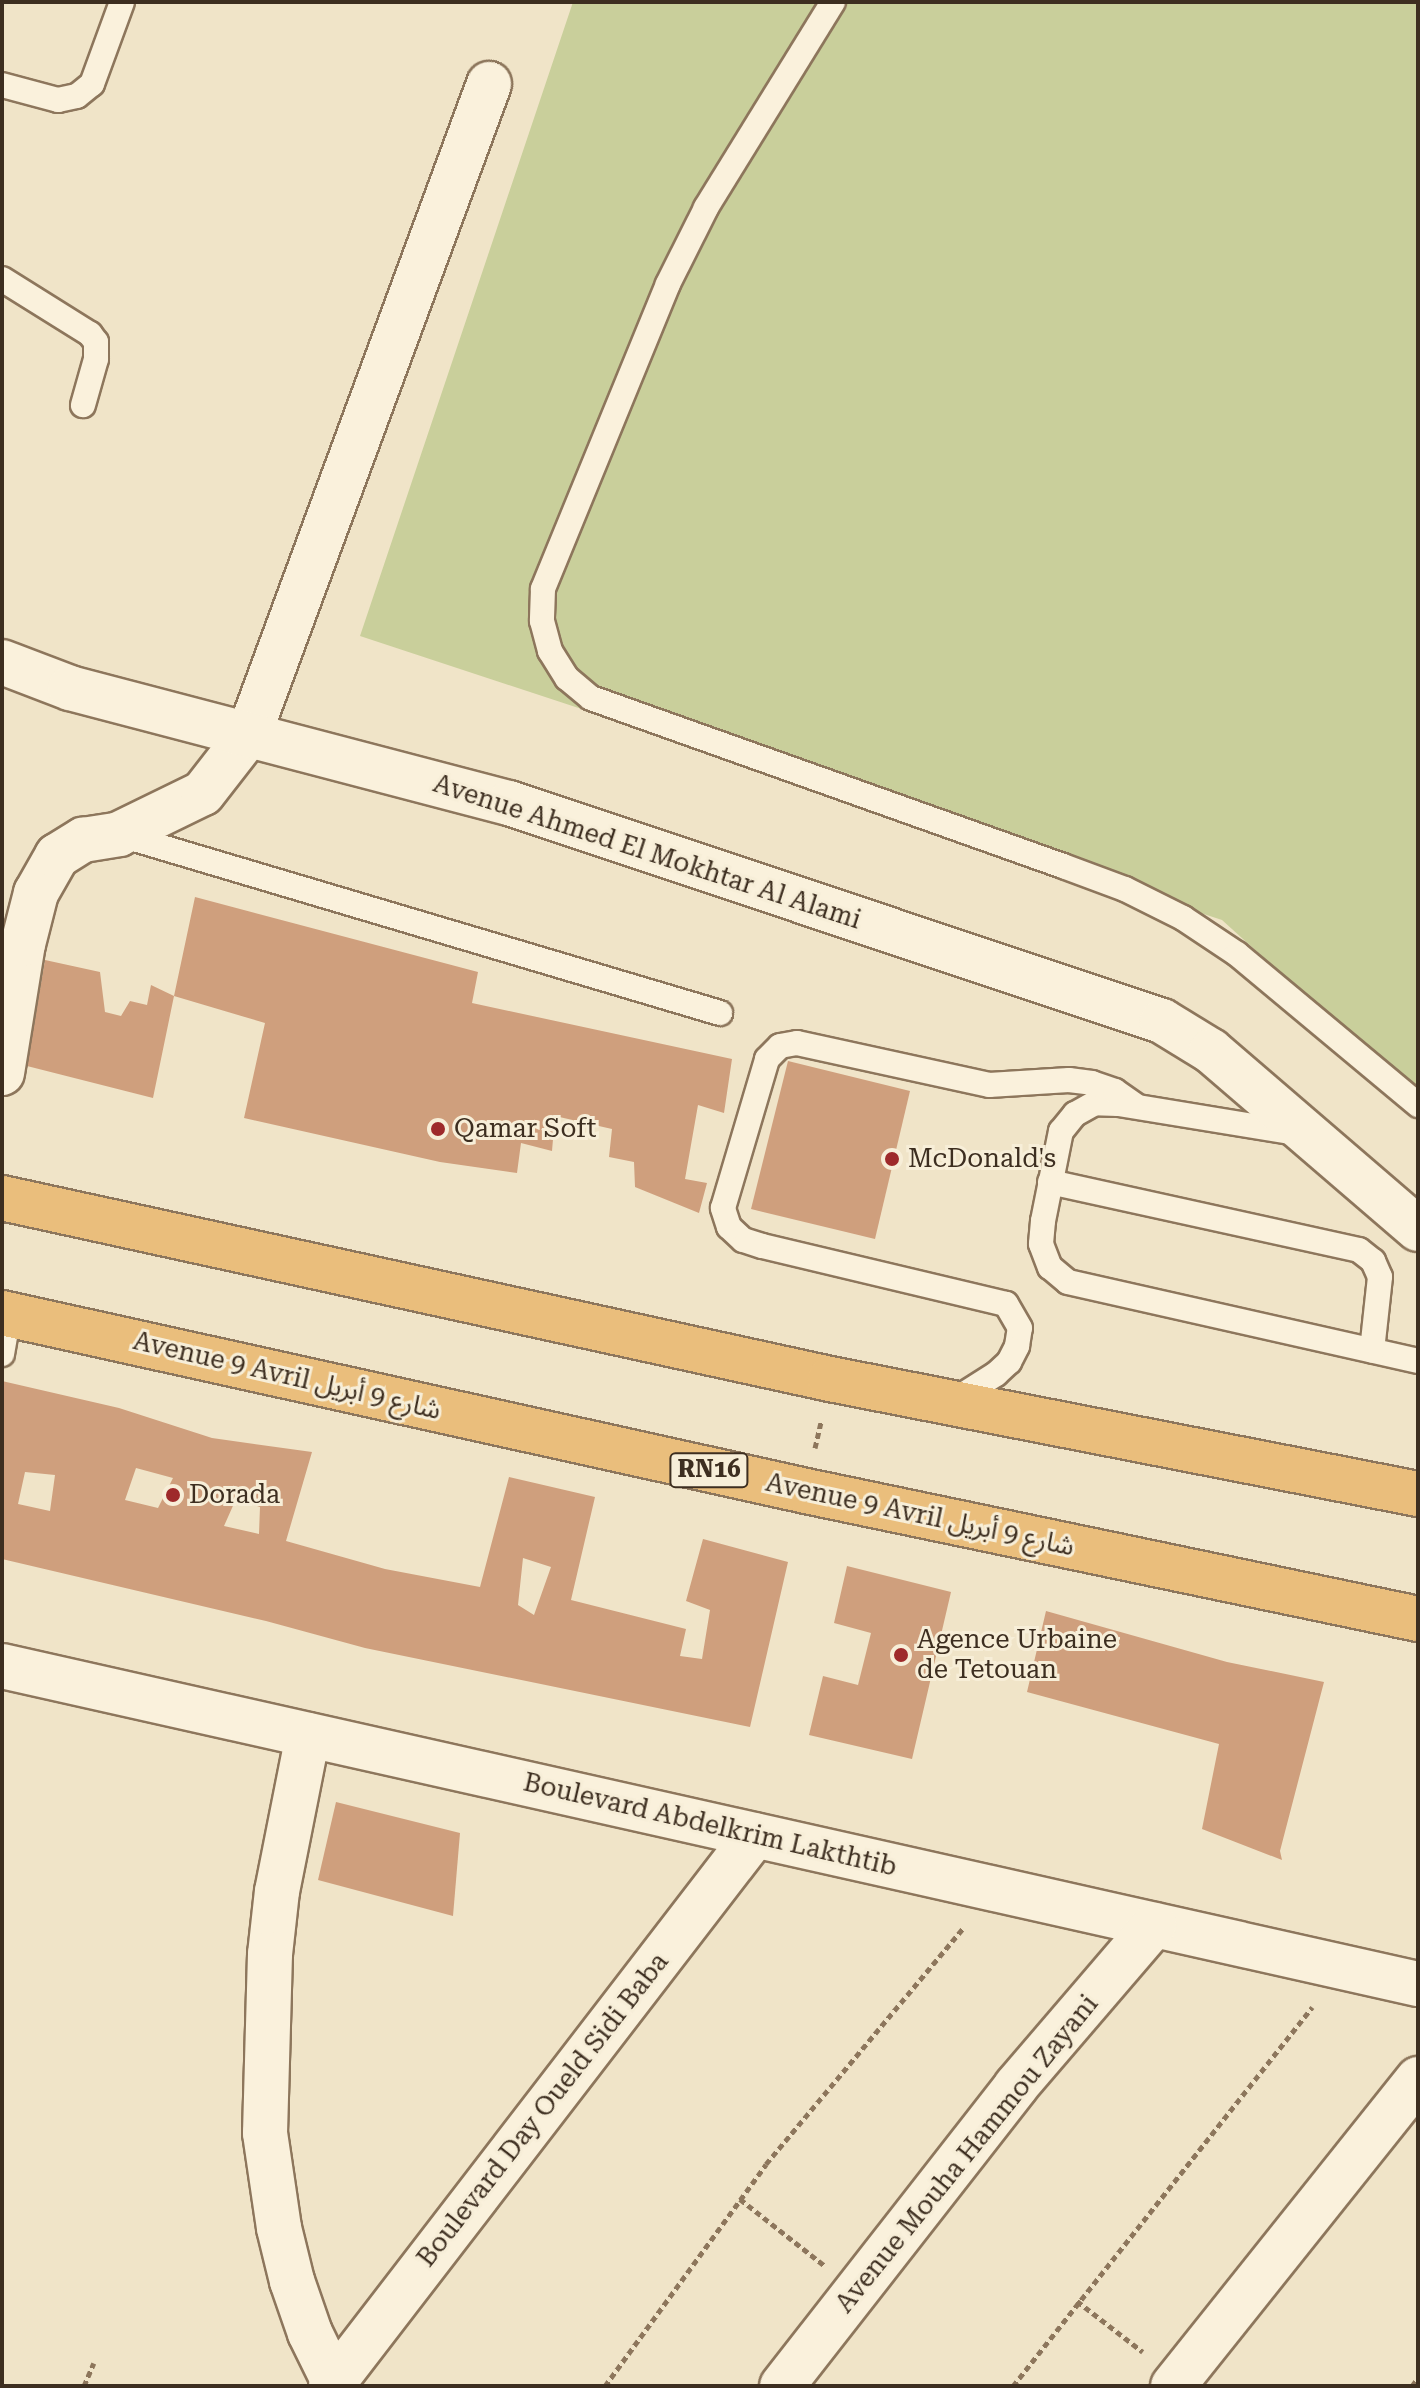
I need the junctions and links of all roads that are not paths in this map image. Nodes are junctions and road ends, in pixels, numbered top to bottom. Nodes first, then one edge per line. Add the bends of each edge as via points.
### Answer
1 (122, 2) edge
2 (833, 2) edge
3 (489, 84) dead end
4 (2, 85) edge
5 (2, 279) edge
6 (83, 405) dead end
7 (2, 662) edge
8 (249, 734) junction
9 (119, 834) junction
10 (720, 1013) dead end
11 (2, 1073) edge
12 (1135, 1105) junction
13 (1418, 1105) edge
14 (1310, 1136) junction
15 (1050, 1182) junction
16 (2, 1198) edge
17 (1418, 1229) edge
18 (4, 1327) edge
19 (1372, 1351) junction
20 (1418, 1361) edge
21 (955, 1400) junction
22 (1418, 1494) edge
23 (1418, 1619) edge
24 (2, 1666) edge
25 (308, 1735) junction
26 (755, 1835) junction
27 (1154, 1925) junction
28 (1418, 1984) edge
29 (1418, 2079) edge
30 (1176, 2383) edge
31 (333, 2384) edge
32 (782, 2386) edge

1 - 4 lane via 92,84 77,96 58,100
2 - 13 lane via 706,208 668,284 543,589 542,621 550,651 567,678 591,698 1088,875 1183,918 1237,954
3 - 8 street
5 - 6 lane via 96,342
7 - 8 street, Avenue Ahmed El Mokhtar Al Alami via 70,688
8 - 9 street via 203,793
8 - 14 street, Avenue Ahmed El Mokhtar Al Alami via 509,803 1139,1012 1185,1033
9 - 10 lane
9 - 11 street via 83,840 57,856 36,893
12 - 14 lane
12 - 15 lane via 1095,1103 1075,1114 1061,1131
12 - 21 lane via 1092,1083 989,1085 797,1043 780,1046 767,1059 723,1208 729,1227 743,1240 762,1246 1006,1304 1020,1328 1009,1362
14 - 17 street, Avenue Ahmed El Mokhtar Al Alami
15 - 19 lane via 1041,1244 1050,1267 1068,1282
15 - 19 lane via 1359,1250 1373,1261 1380,1277
16 - 21 highway via 830,1379
18 - 23 highway, Avenue 9 Avril شارع 9 أبريل / RN16
19 - 20 lane
21 - 22 highway
24 - 25 street, Boulevard Abdelkrim Lakthtib
25 - 26 street, Boulevard Abdelkrim Lakthtib
25 - 31 street via 270,1954 265,2133 292,2281
26 - 27 street, Boulevard Abdelkrim Lakthtib
26 - 31 street, Boulevard Day Oueld Sidi Baba
27 - 28 street, Boulevard Abdelkrim Lakthtib
27 - 32 street, Avenue Mouha Hammou Zayani via 1016,2086
29 - 30 street

